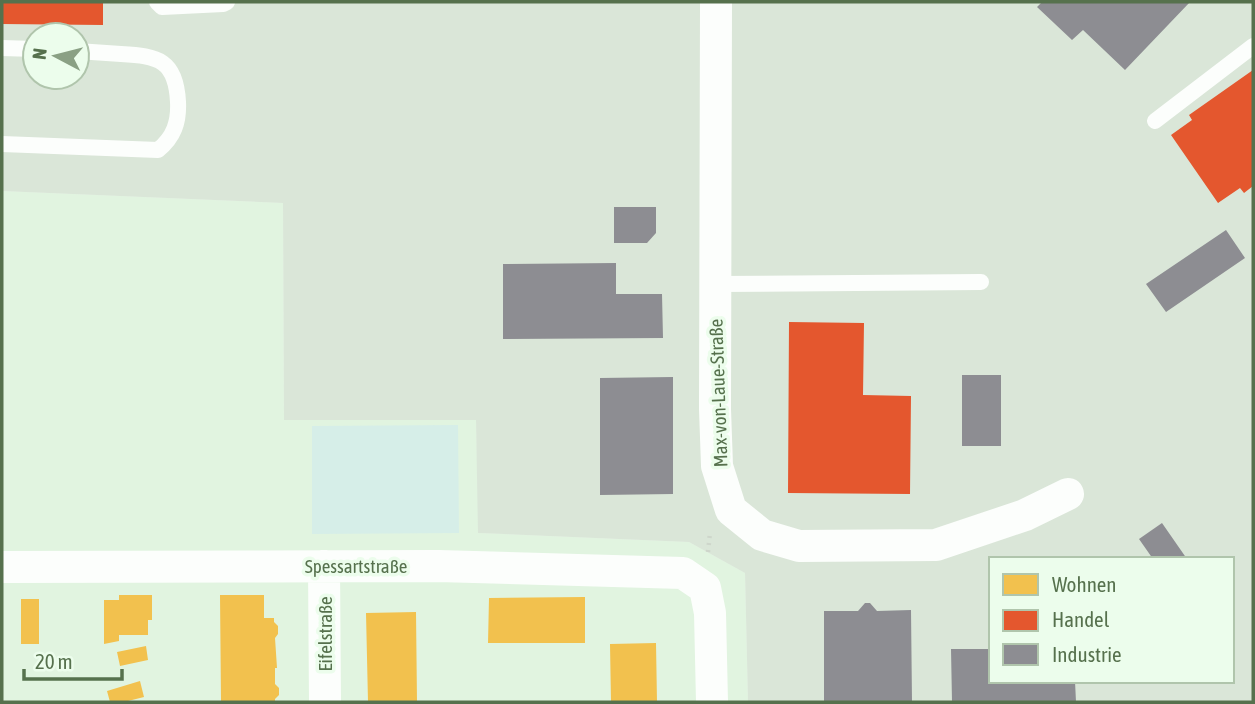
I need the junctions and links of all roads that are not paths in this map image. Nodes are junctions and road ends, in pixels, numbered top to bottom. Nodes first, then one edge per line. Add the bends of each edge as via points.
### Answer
1 (157, 2) edge
2 (227, 2) edge
3 (716, 2) edge
4 (1253, 46) edge
5 (2, 48) edge
6 (21, 49) edge
7 (91, 52) edge
8 (1155, 121) dead end
9 (2, 144) edge
10 (981, 282) dead end
11 (716, 284) junction
12 (1068, 494) dead end
13 (324, 566) junction
14 (2, 567) edge
15 (325, 702) edge
16 (712, 702) edge

1 - 2 lane via 162,7
3 - 11 street, Max-von-Laue-Straße
4 - 8 lane
5 - 6 lane
7 - 9 lane via 156,58 168,68 175,80 178,111 171,138 158,150
10 - 11 lane
11 - 12 street, Max-von-Laue-Straße via 717,466 731,510 762,535 799,546 936,545 1025,515
13 - 14 street, Spessartstraße
13 - 15 street, Eifelstraße
13 - 16 street, Spessartstraße via 683,573 705,588

